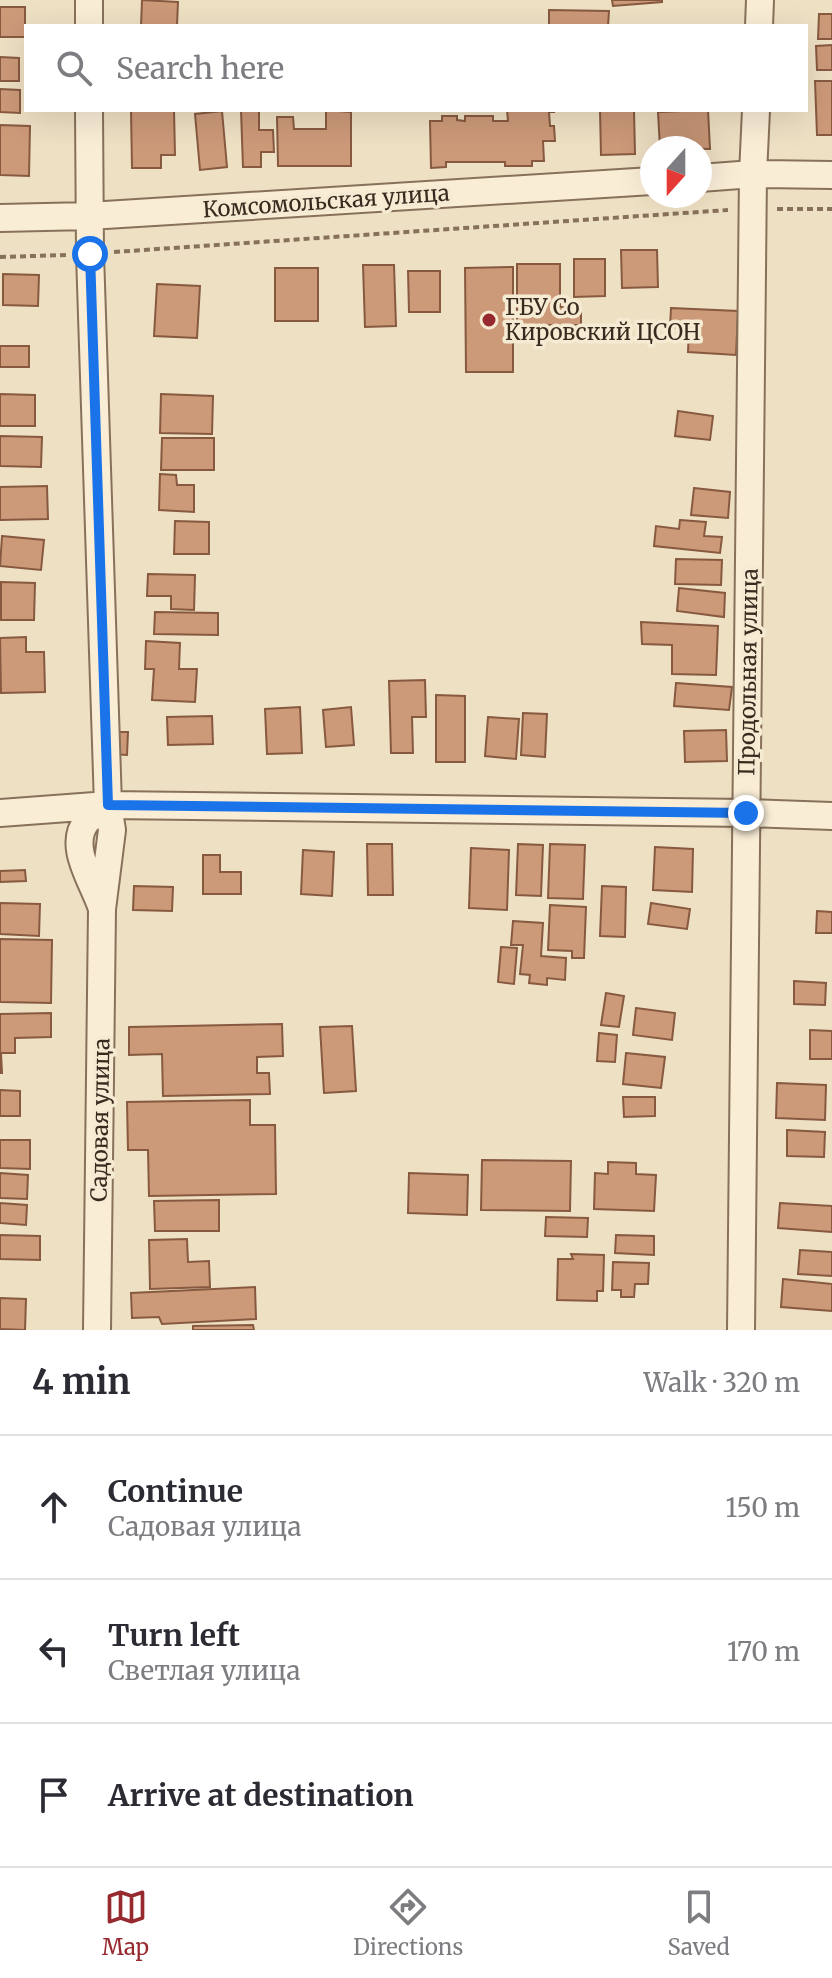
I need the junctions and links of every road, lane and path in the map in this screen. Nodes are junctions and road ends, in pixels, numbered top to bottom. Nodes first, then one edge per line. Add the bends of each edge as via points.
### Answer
1 (89, 0) edge
2 (760, 0) edge
3 (89, 24) edge
4 (759, 24) edge
5 (89, 112) edge
6 (756, 112) edge
7 (753, 174) junction
8 (832, 175) edge
9 (712, 177) edge
10 (640, 182) edge
11 (753, 209) junction
12 (832, 209) edge
13 (89, 216) junction
14 (0, 218) edge
15 (90, 254) junction
16 (0, 257) edge
17 (108, 805) junction
18 (0, 813) edge
19 (746, 813) junction
20 (832, 816) edge
21 (97, 1330) edge
22 (741, 1330) edge

1 - 3 street
2 - 4 street
5 - 13 street
6 - 7 street, Продольная улица
7 - 8 street
7 - 9 street
7 - 11 street, Продольная улица
10 - 13 street, Комсомольская улица
11 - 12 path
11 - 15 path
11 - 19 street, Продольная улица
13 - 14 street, Комсомольская улица
13 - 15 street
15 - 16 path
15 - 17 street
17 - 18 street
17 - 19 street
17 - 21 street, Садовая улица via 85,823 79,840 102,909
19 - 20 street
19 - 22 street, Продольная улица

